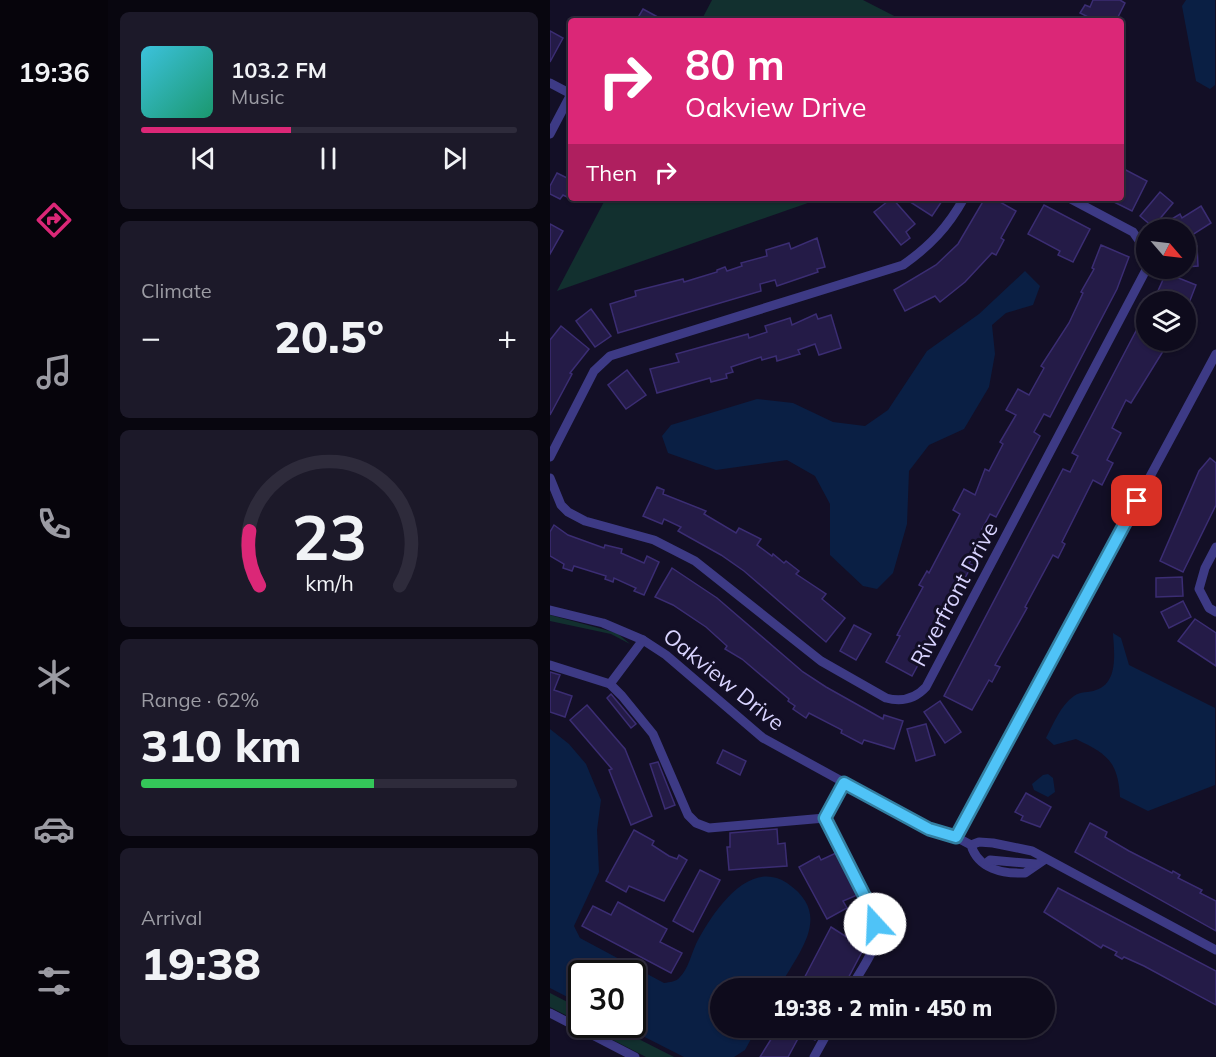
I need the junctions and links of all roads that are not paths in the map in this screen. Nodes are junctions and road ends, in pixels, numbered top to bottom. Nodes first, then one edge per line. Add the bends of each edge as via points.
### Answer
1 (550, 83) edge
2 (568, 92) edge
3 (568, 100) edge
4 (550, 134) edge
5 (962, 201) edge
6 (1075, 201) edge
7 (1136, 236) edge
8 (1141, 279) edge
9 (1216, 354) edge
10 (550, 457) edge
11 (551, 482) edge
12 (556, 501) edge
13 (550, 509) edge
14 (1216, 547) edge
15 (550, 610) edge
16 (1216, 612) edge
17 (643, 640) junction
18 (550, 665) edge
19 (610, 684) junction
20 (844, 783) junction
21 (825, 818) junction
22 (956, 837) junction
23 (971, 845) junction
24 (1018, 848) junction
25 (1040, 862) junction
26 (1017, 868) junction
27 (1216, 950) edge
28 (856, 978) edge
29 (550, 1013) edge
30 (824, 1038) edge
31 (635, 1057) edge
32 (814, 1057) edge

1 - 2 street
3 - 4 street
5 - 10 street via 945,229 902,265 610,356 594,371
6 - 7 street
8 - 12 street, Riverfront Drive via 932,677 917,695 894,700 845,676 696,561 654,540 585,521
9 - 22 street
11 - 12 street
12 - 13 street
14 - 16 street via 1204,568 1199,589 1209,608
15 - 17 street, Oakview Drive via 603,623
17 - 19 street, Oakview Drive
17 - 20 street, Oakview Drive via 763,738
18 - 19 street
19 - 21 street via 653,734 681,804 696,823 709,828
20 - 21 street
20 - 22 street, Oakview Drive via 929,829
21 - 28 street via 875,924 875,942
22 - 23 street, Oakview Drive
23 - 24 street via 979,842
23 - 26 street via 990,868
24 - 25 street via 1032,851
24 - 26 street
25 - 26 street via 1030,871
25 - 27 street
29 - 31 street
30 - 32 street

